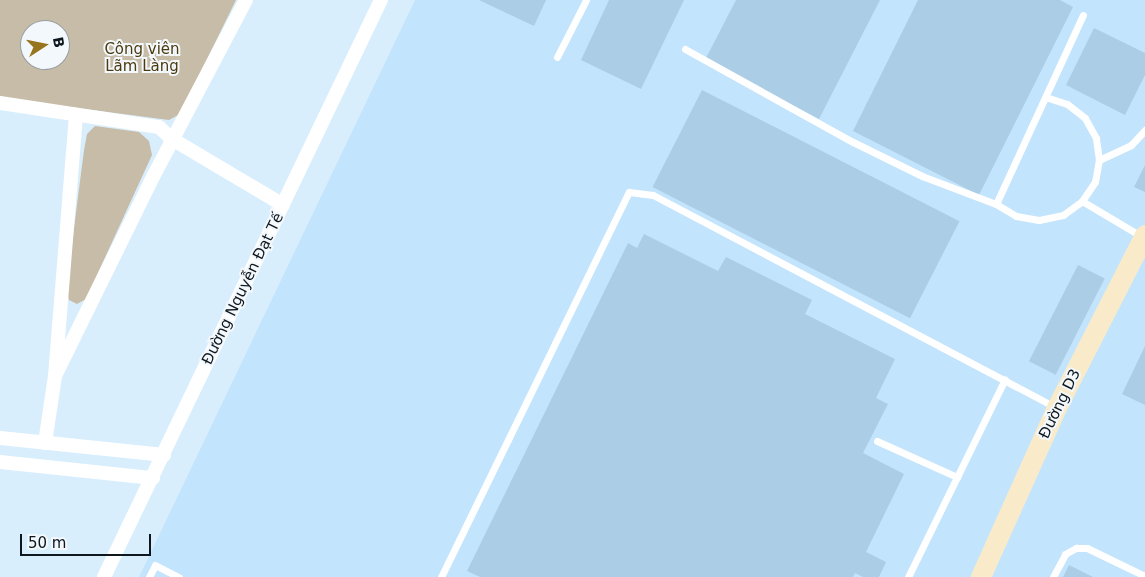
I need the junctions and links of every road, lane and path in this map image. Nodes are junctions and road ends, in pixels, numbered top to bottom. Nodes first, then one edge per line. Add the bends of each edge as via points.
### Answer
1 (246, 0) edge
2 (381, 0) edge
3 (586, 0) edge
4 (1083, 14) dead end
5 (685, 49) dead end
6 (557, 57) dead end
7 (1045, 97) junction
8 (0, 103) edge
9 (76, 115) junction
10 (1145, 130) edge
11 (172, 139) junction
12 (1099, 160) junction
13 (1082, 201) junction
14 (996, 204) junction
15 (283, 205) junction
16 (1144, 236) edge
17 (55, 376) junction
18 (1005, 379) junction
19 (1057, 408) junction
20 (0, 438) edge
21 (877, 442) dead end
22 (45, 443) junction
23 (164, 455) junction
24 (0, 462) edge
25 (957, 477) junction
26 (153, 478) junction
27 (1145, 576) edge
28 (104, 577) edge
29 (149, 577) edge
30 (179, 577) edge
31 (441, 577) edge
32 (908, 577) edge
33 (980, 577) edge
34 (1053, 577) edge

1 - 11 street
2 - 15 street, Đường Nguyễn Đạt Tế
3 - 6 lane
4 - 7 lane
5 - 14 lane via 853,142 922,176
7 - 12 lane via 1067,104 1085,118 1096,138
7 - 14 lane
8 - 9 street
9 - 11 street via 159,127
9 - 17 street
10 - 12 lane via 1130,145
11 - 15 street
11 - 17 street
12 - 13 lane via 1094,182
13 - 14 lane via 1063,215 1039,220 1016,216
13 - 16 lane
15 - 23 street, Đường Nguyễn Đạt Tế
16 - 19 main road, Đường D3
17 - 22 street
18 - 19 lane
18 - 25 lane
18 - 31 lane via 653,195 630,192
19 - 33 main road, Đường D3
20 - 22 street
21 - 25 lane
22 - 23 street
23 - 26 street, Đường Nguyễn Đạt Tế
24 - 26 street
25 - 32 lane
26 - 28 street, Đường Nguyễn Đạt Tế
27 - 34 lane via 1087,548 1076,548 1065,554
29 - 30 lane via 155,565

